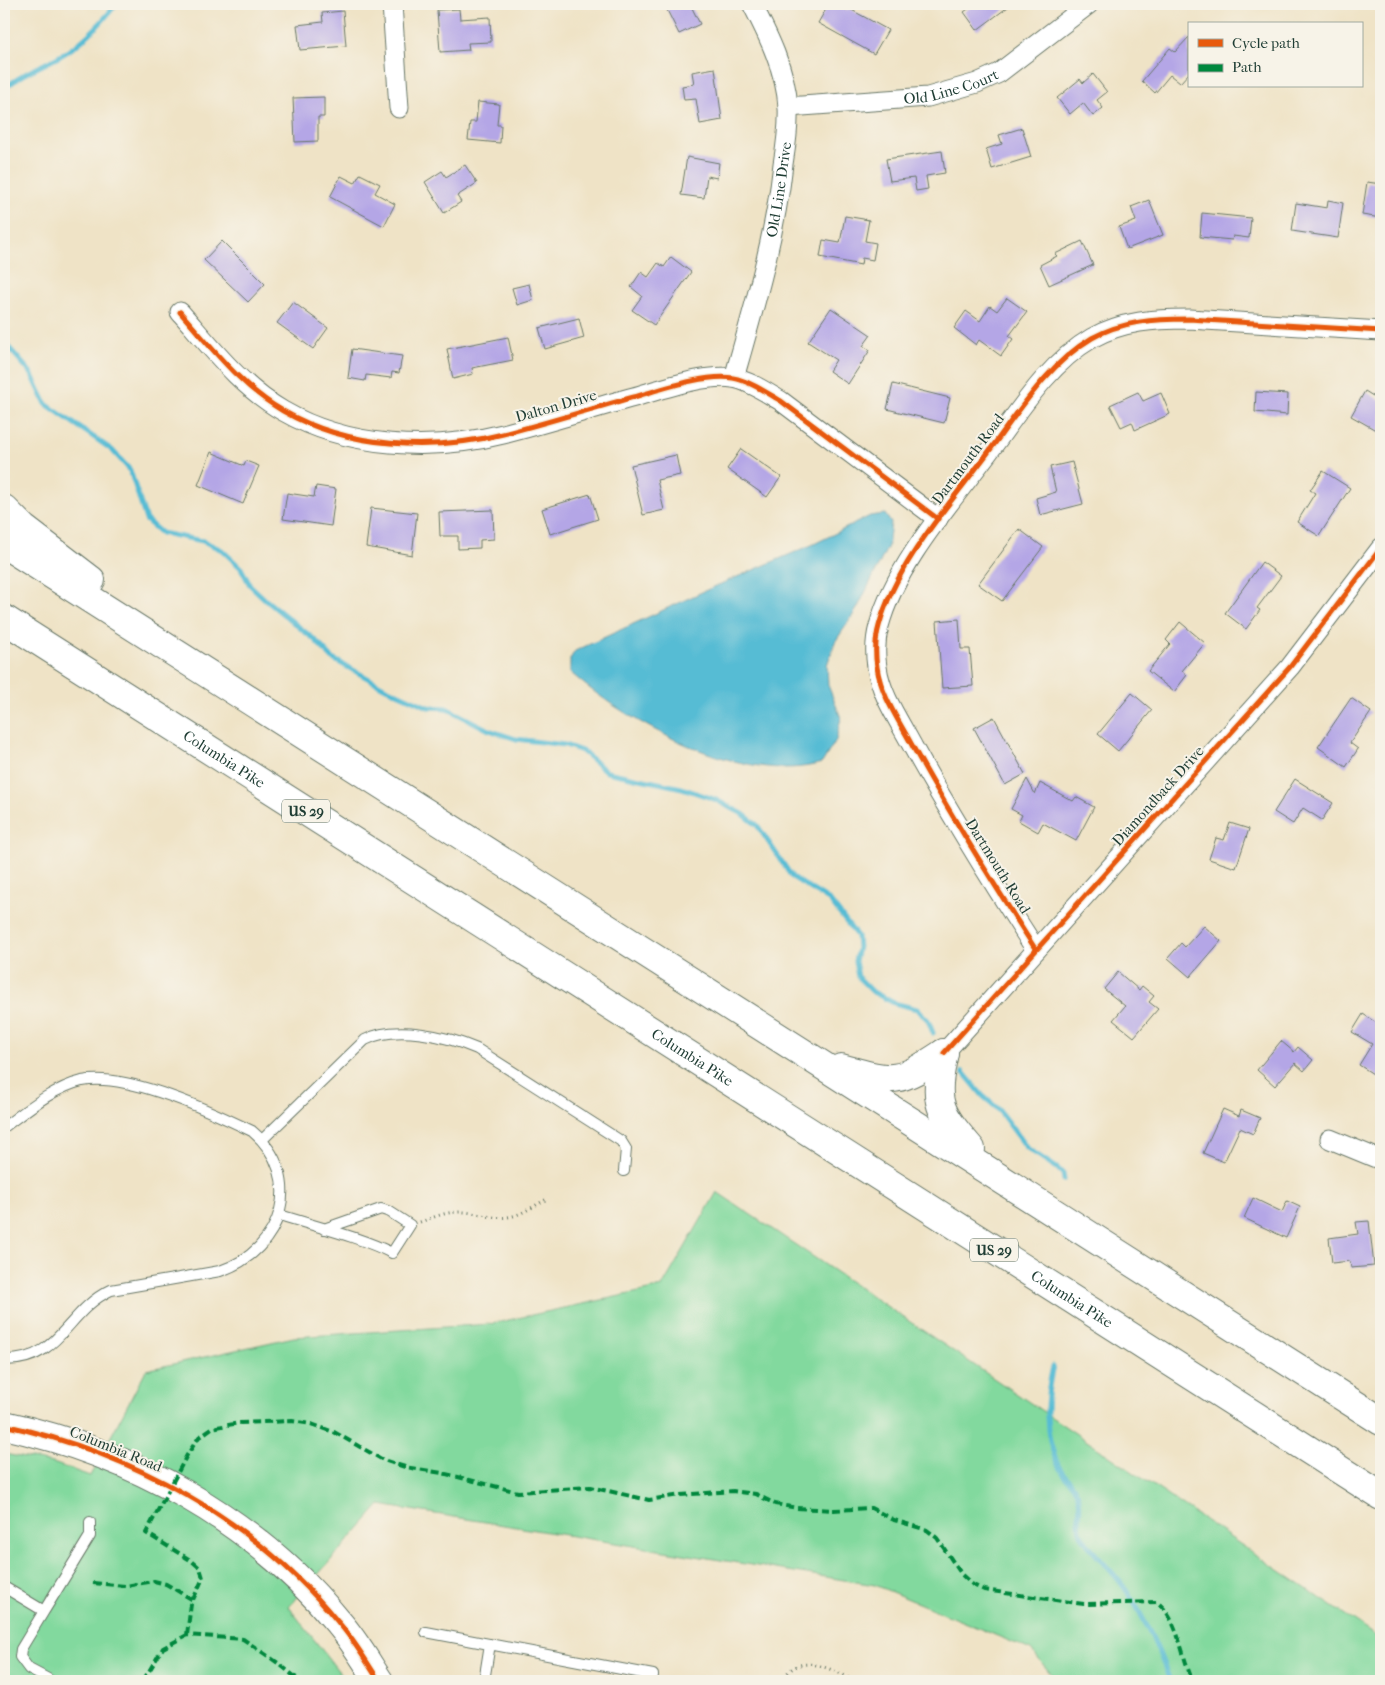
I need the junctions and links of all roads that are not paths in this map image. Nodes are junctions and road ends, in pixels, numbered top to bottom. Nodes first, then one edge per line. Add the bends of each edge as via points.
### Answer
1 (392, 4) edge
2 (752, 4) edge
3 (1088, 4) edge
4 (788, 107) junction
5 (398, 108) dead end
6 (180, 312) dead end
7 (1381, 331) edge
8 (734, 378) junction
9 (4, 510) edge
10 (938, 519) junction
11 (4, 544) edge
12 (1381, 548) edge
13 (4, 619) edge
14 (4, 640) edge
15 (323, 748) junction
16 (219, 756) junction
17 (1036, 950) junction
18 (944, 1053) junction
19 (817, 1061) junction
20 (4, 1127) edge
21 (1330, 1139) dead end
22 (262, 1140) junction
23 (1381, 1160) edge
24 (624, 1172) dead end
25 (992, 1173) junction
26 (280, 1215) junction
27 (324, 1229) junction
28 (4, 1360) edge
29 (1381, 1420) edge
30 (4, 1425) edge
31 (1381, 1496) edge
32 (90, 1522) dead end
33 (4, 1587) edge
34 (44, 1611) junction
35 (426, 1632) dead end
36 (490, 1644) junction
37 (47, 1681) edge
38 (380, 1681) edge
39 (484, 1681) edge
40 (652, 1681) edge

1 - 5 street
2 - 4 street, Old Line Drive via 781,72
3 - 4 street, Old Line Court via 999,73 977,83 928,97
4 - 8 street, Old Line Drive via 780,195 759,292
6 - 8 street, Dalton Drive via 232,371 282,411 332,431 376,442 410,444 503,434 659,390 716,378
7 - 10 street, Dartmouth Road via 1189,319 1158,319 1113,328 1074,350 1056,367
8 - 10 street, Dalton Drive via 781,401
9 - 15 main road via 56,554
10 - 17 street, Dartmouth Road via 888,601 878,627 877,670 887,698 942,798
11 - 15 main road
12 - 17 street, Diamondback Drive via 1290,667
13 - 16 main road, Columbia Pike / US 29
14 - 16 main road
15 - 19 main road
16 - 31 main road, Columbia Pike / US 29
17 - 18 street, Diamondback Drive
18 - 19 main road via 908,1075 892,1079
18 - 25 main road via 938,1081 940,1109 946,1121
19 - 25 main road
20 - 22 lane via 46,1097 83,1081 103,1080 140,1085 240,1125
21 - 23 street
22 - 24 lane via 365,1040 382,1033 402,1032 477,1049 621,1141 626,1149
22 - 26 lane via 280,1172 283,1193
25 - 29 main road
26 - 27 lane
26 - 28 lane via 256,1252 235,1266 220,1272 111,1290 87,1306 38,1355
27 - 27 lane via 392,1253 410,1225 381,1210
30 - 38 main road, Columbia Road via 88,1448 166,1483 209,1508 247,1535 313,1595 339,1622
32 - 34 lane via 90,1536
33 - 34 lane
34 - 37 lane via 21,1649 20,1657 29,1669
35 - 36 lane
36 - 39 lane
36 - 40 lane via 653,1675

